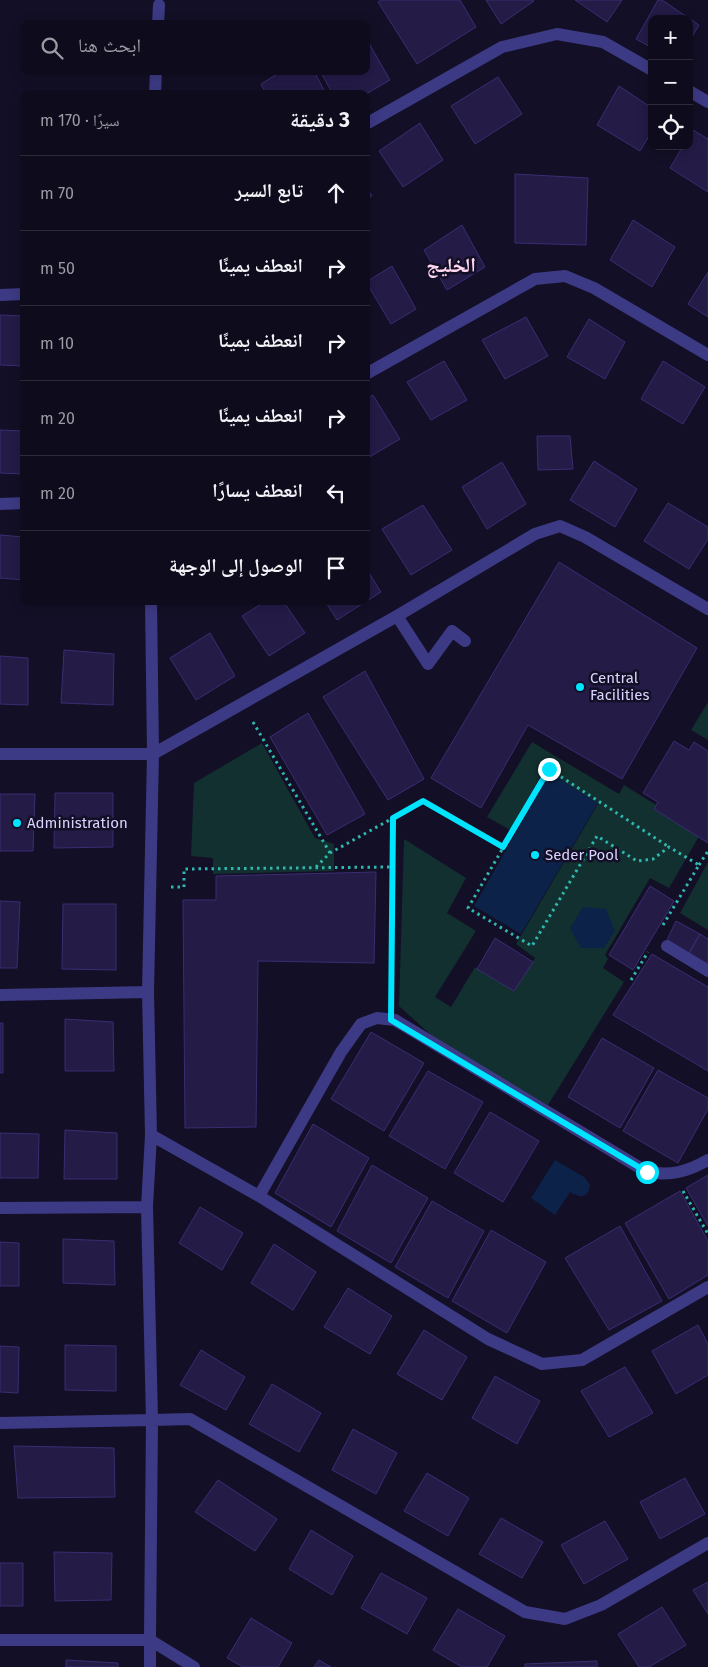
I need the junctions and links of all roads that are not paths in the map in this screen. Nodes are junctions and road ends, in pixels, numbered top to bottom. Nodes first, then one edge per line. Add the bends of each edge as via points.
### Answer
1 (159, 5) dead end
2 (158, 20) edge
3 (648, 68) edge
4 (156, 75) edge
5 (155, 90) edge
6 (693, 93) edge
7 (708, 102) edge
8 (370, 122) edge
9 (20, 294) edge
10 (0, 295) edge
11 (708, 355) edge
12 (370, 372) edge
13 (20, 503) edge
14 (0, 504) edge
15 (151, 605) edge
16 (708, 610) edge
17 (397, 616) junction
18 (465, 641) dead end
19 (0, 754) edge
20 (153, 754) junction
21 (667, 946) dead end
22 (708, 971) edge
23 (148, 992) junction
24 (0, 995) edge
25 (151, 1135) junction
26 (708, 1160) edge
27 (259, 1196) junction
28 (147, 1207) junction
29 (0, 1208) edge
30 (708, 1287) edge
31 (152, 1420) junction
32 (0, 1423) edge
33 (708, 1544) edge
34 (0, 1640) edge
35 (150, 1640) junction
36 (150, 1667) edge
37 (194, 1667) edge

1 - 2 street
3 - 8 street via 603,42 557,34 502,46
4 - 5 street
6 - 7 street
9 - 10 street
11 - 12 street via 594,288 565,276 535,279
13 - 14 street
15 - 20 street
16 - 17 street via 585,537 560,526 535,534
17 - 18 street via 428,664 452,631
17 - 20 street
19 - 20 street
20 - 23 street
21 - 22 street
23 - 24 street
23 - 25 street
25 - 27 street
25 - 28 street
26 - 27 street via 690,1171 666,1176 647,1172 391,1020 377,1018 361,1024 341,1052
27 - 30 street via 488,1339 542,1364 582,1360
28 - 29 street
28 - 31 street
31 - 32 street
31 - 33 street via 190,1419 525,1612 564,1619 601,1605
31 - 35 street
34 - 35 street
35 - 36 street
35 - 37 street

